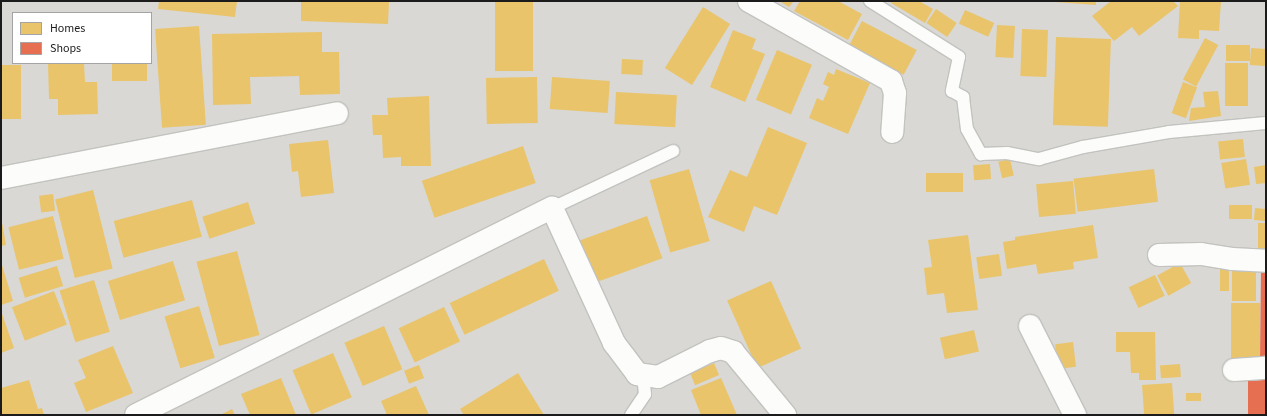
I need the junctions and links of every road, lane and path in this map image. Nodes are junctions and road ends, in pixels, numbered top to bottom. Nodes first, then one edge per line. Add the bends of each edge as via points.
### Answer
1 (749, 1) edge
2 (870, 1) edge
3 (338, 113) dead end
4 (1266, 124) edge
5 (892, 132) dead end
6 (673, 151) dead end
7 (1, 178) edge
8 (552, 208) junction
9 (1158, 255) dead end
10 (1266, 261) edge
11 (1030, 326) dead end
12 (1266, 368) edge
13 (1234, 370) dead end
14 (643, 376) junction
15 (136, 415) edge
16 (631, 415) edge
17 (786, 415) edge
18 (1075, 415) edge

1 - 5 street via 891,80 895,93
2 - 4 lane via 959,57 952,91 963,97 967,129 981,154 1007,153 1039,159 1083,147 1169,132
3 - 7 street
6 - 8 lane
8 - 14 street via 614,343 637,374
8 - 15 street
9 - 10 street via 1201,254
11 - 18 street
12 - 13 street
14 - 16 lane via 645,394
14 - 17 street via 658,377 721,348 733,352

